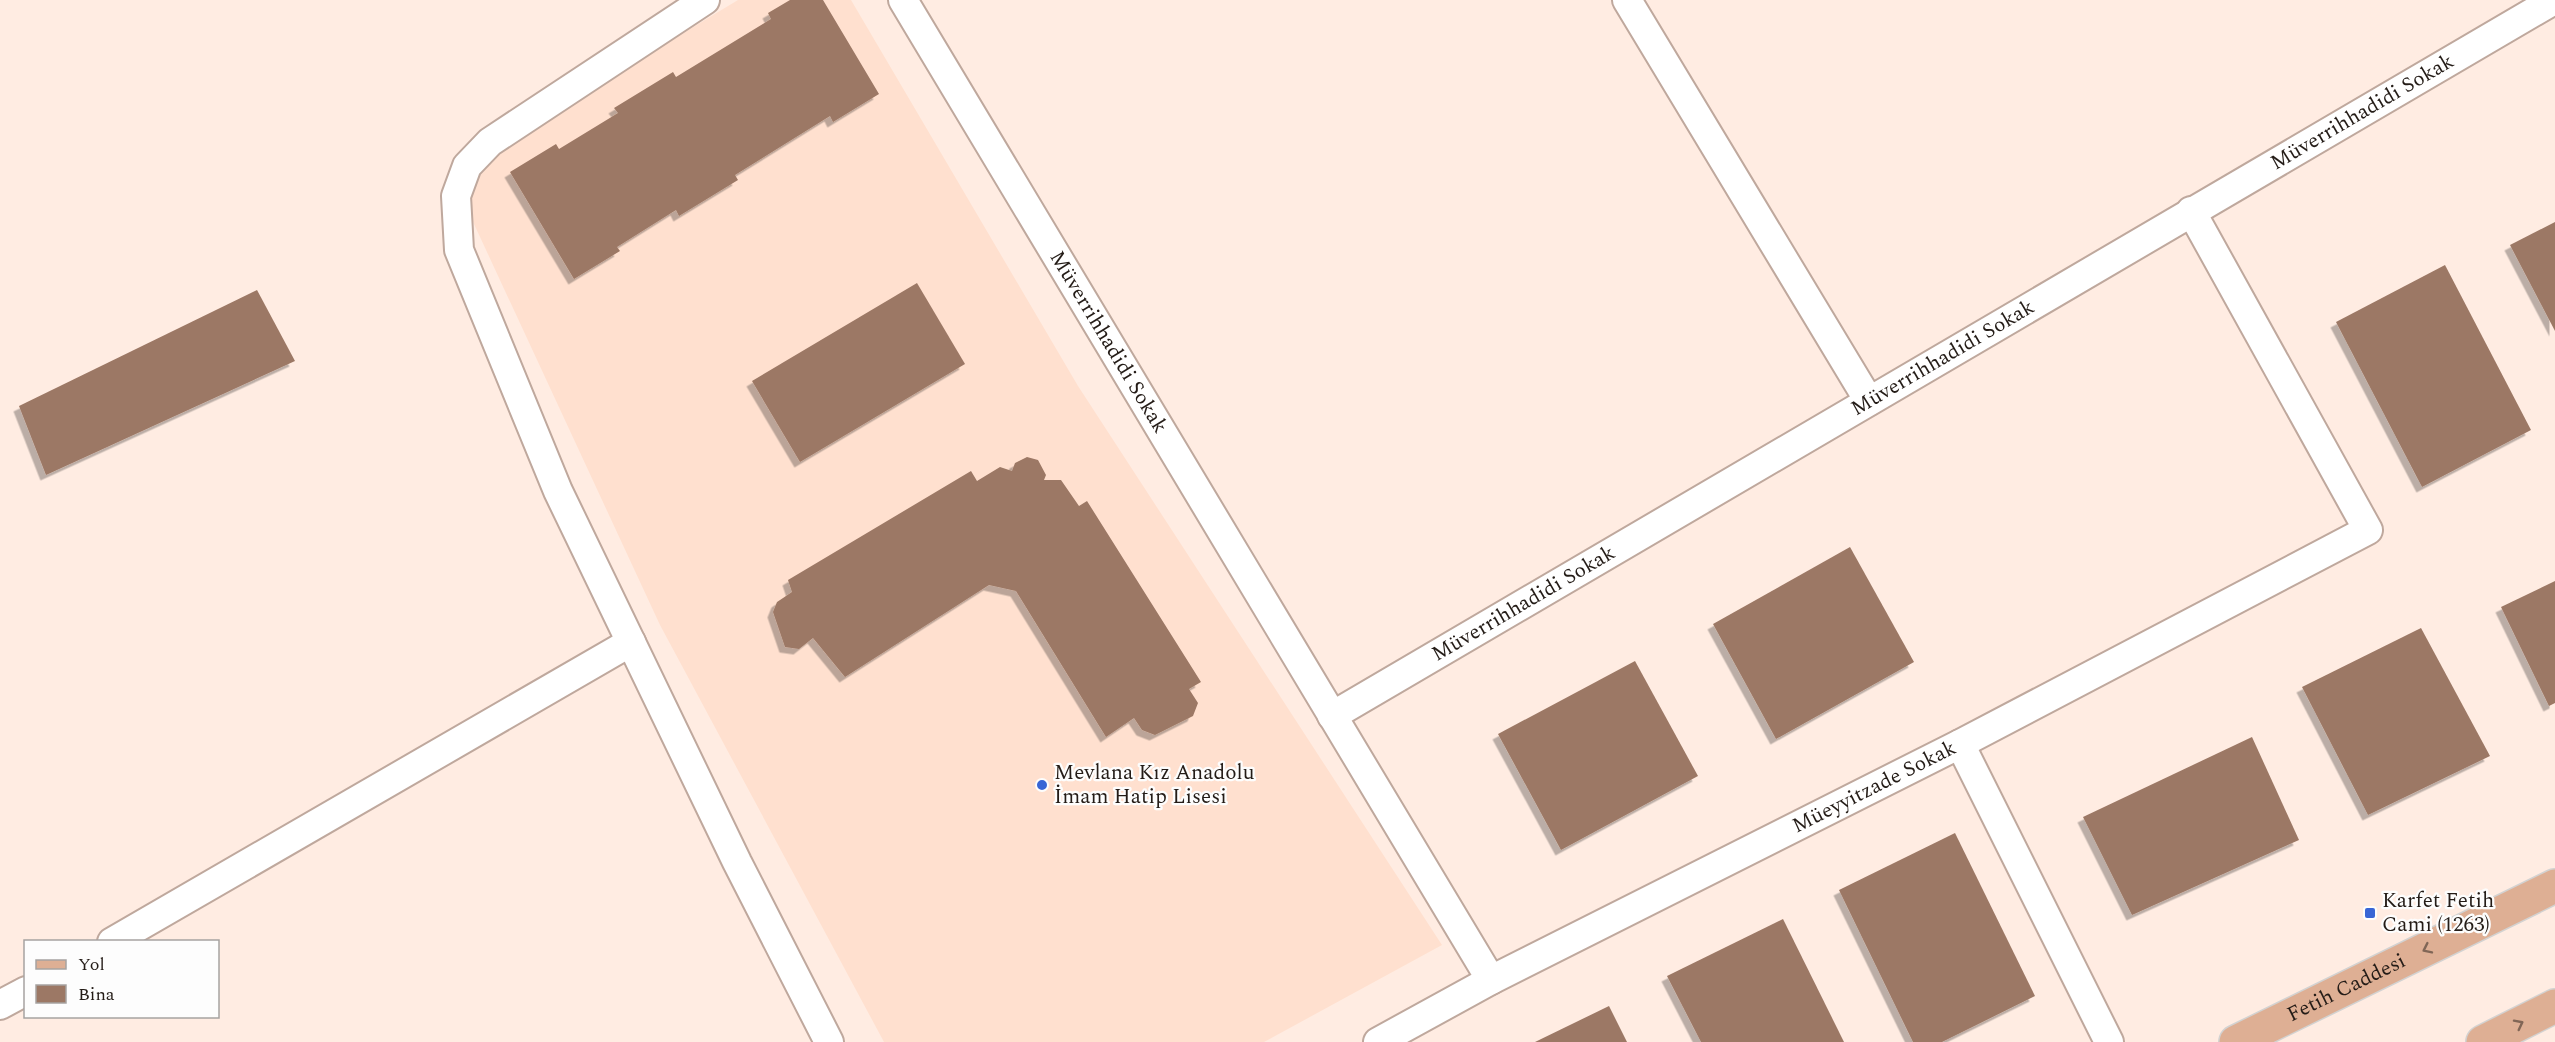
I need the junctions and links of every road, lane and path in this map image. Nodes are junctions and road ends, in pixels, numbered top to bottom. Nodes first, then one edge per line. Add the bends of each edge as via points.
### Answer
1 (705, 0) edge
2 (903, 0) edge
3 (1627, 0) edge
4 (2554, 0) edge
5 (2191, 211) junction
6 (1869, 400) junction
7 (631, 642) junction
8 (1332, 716) junction
9 (1960, 744) junction
10 (2555, 886) edge
11 (115, 940) edge
12 (1491, 980) junction
13 (24, 991) edge
14 (0, 1005) edge
15 (2555, 1006) edge
16 (829, 1042) edge
17 (1378, 1042) edge
18 (2109, 1042) edge
19 (2236, 1042) edge
20 (2483, 1042) edge

1 - 7 street via 490,142 467,166 456,196 459,250 558,491
2 - 8 street, Müverrihhadidi Sokak
3 - 6 street
4 - 5 street, Müverrihhadidi Sokak
5 - 6 street, Müverrihhadidi Sokak
5 - 9 street, Müeyyitzade Sokak via 2368,530
6 - 8 street, Müverrihhadidi Sokak
7 - 11 street
7 - 16 street via 736,862
8 - 12 street, Müverrihhadidi Sokak
9 - 12 street, Müeyyitzade Sokak
9 - 18 street
10 -> 19 main road, Fetih Caddesi
12 - 17 street, Müeyyitzade Sokak
13 - 14 street
20 -> 15 main road

